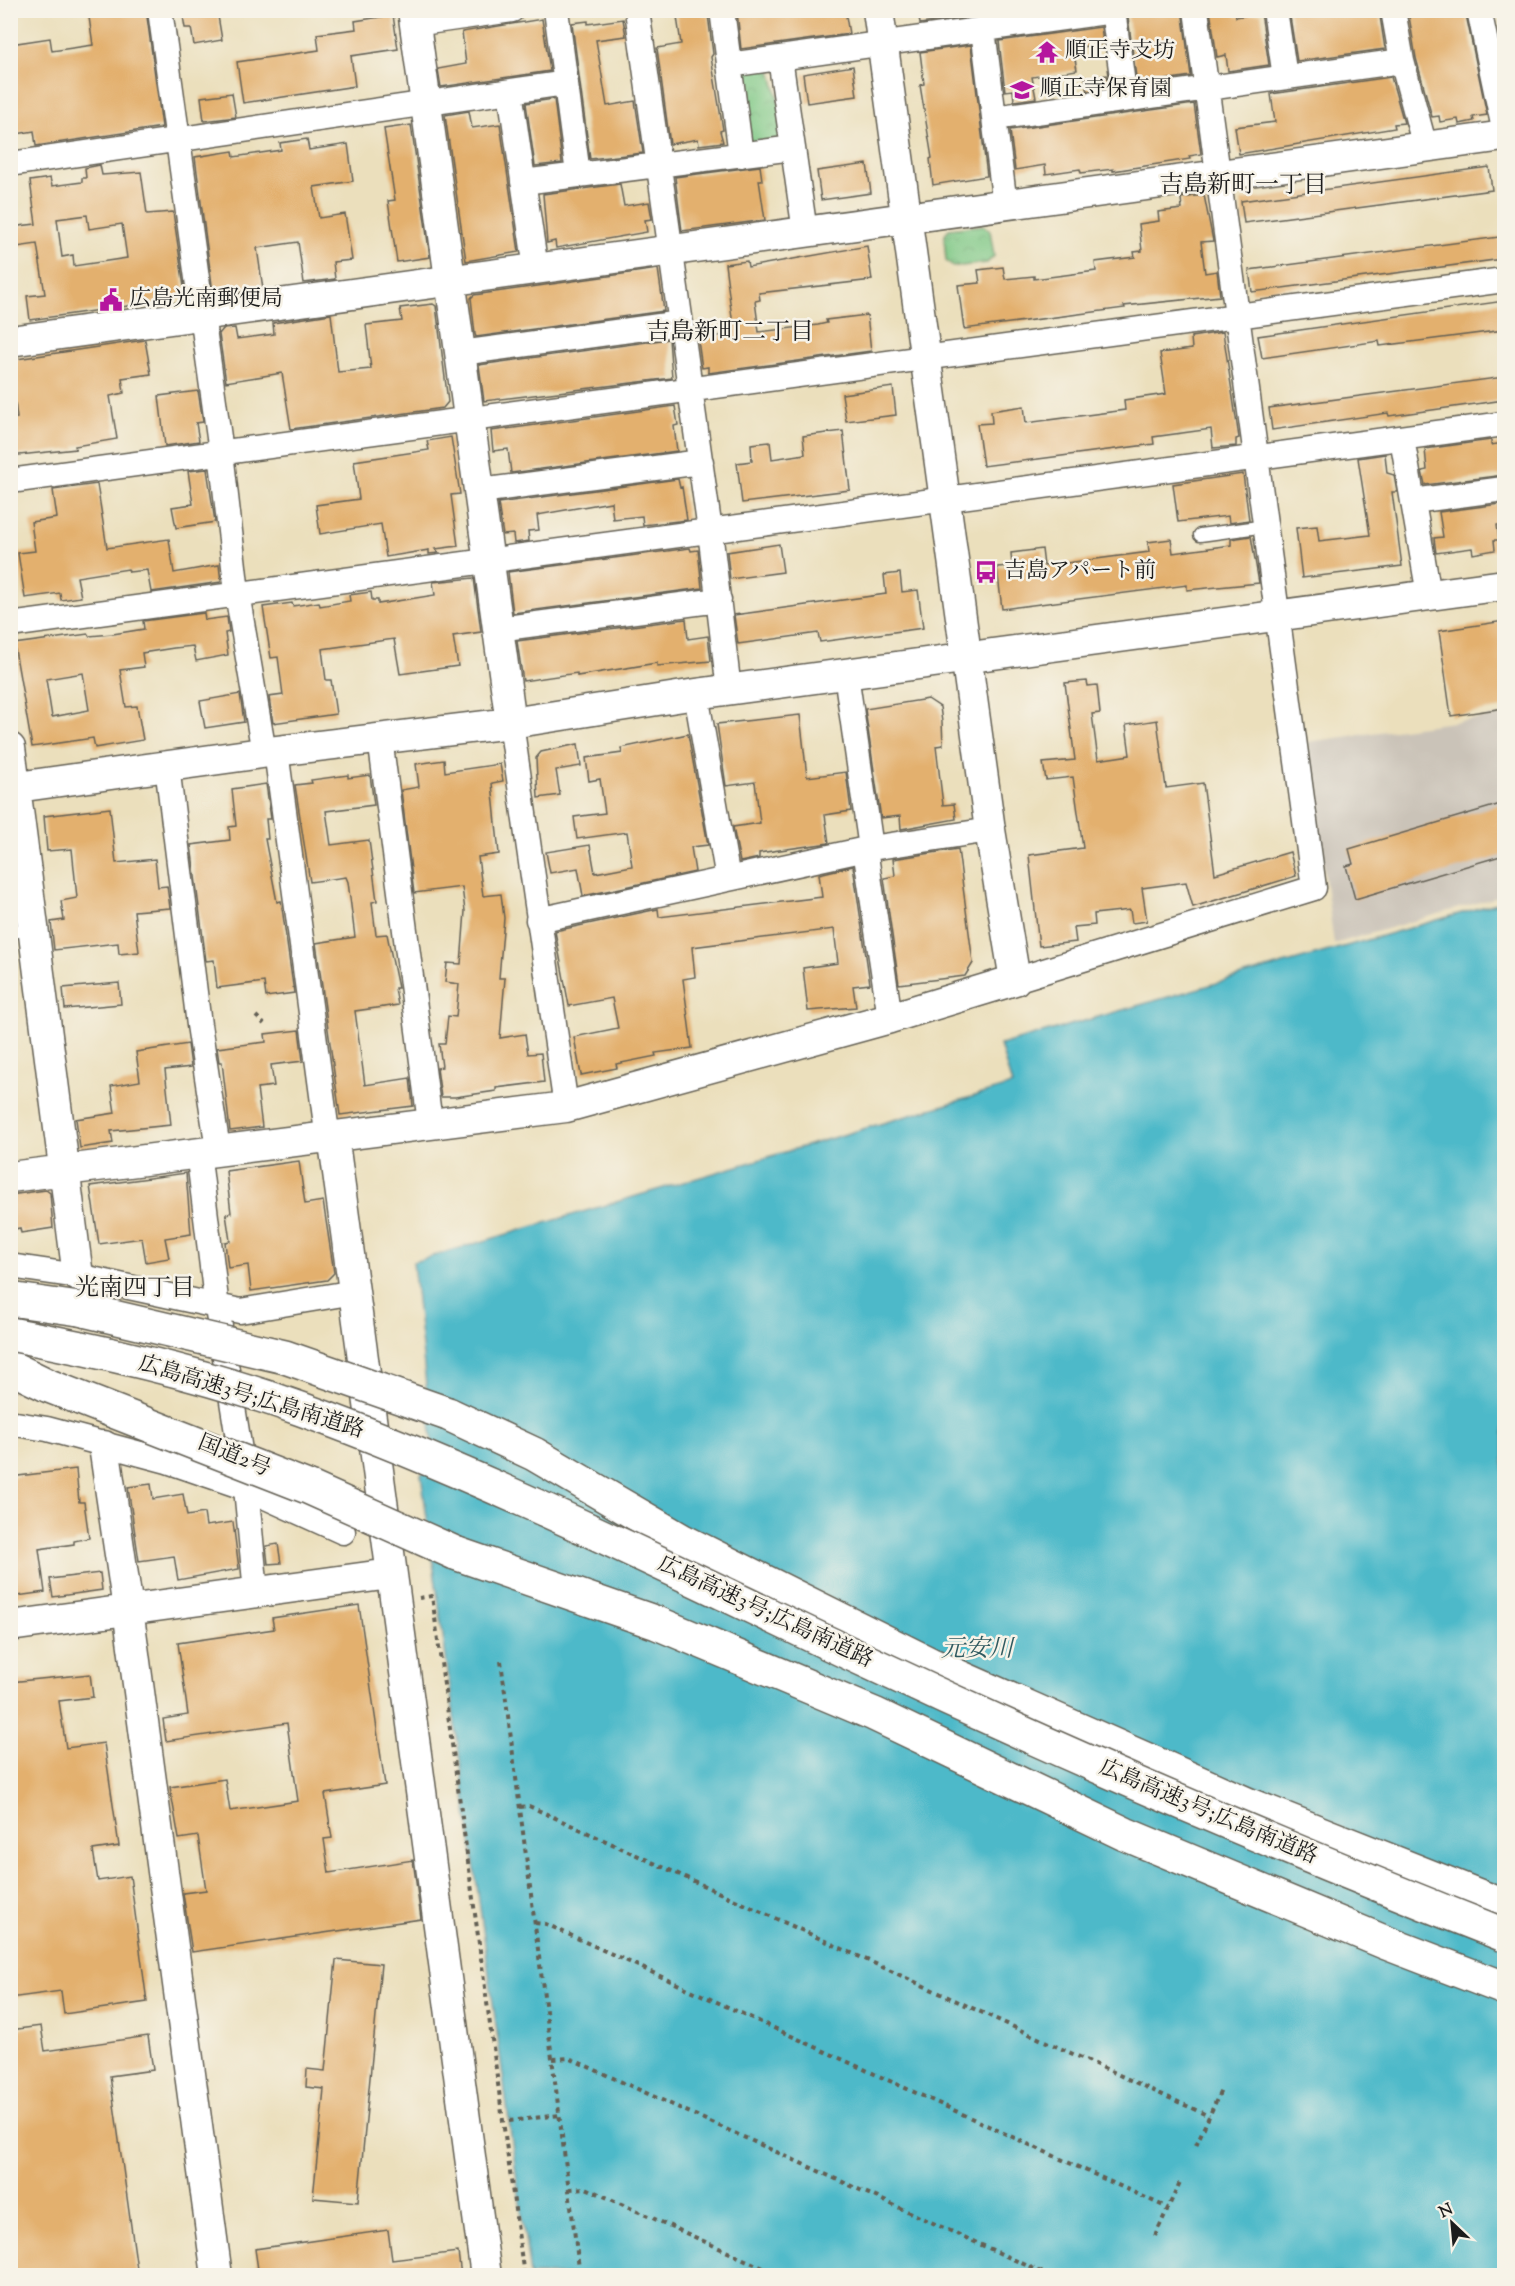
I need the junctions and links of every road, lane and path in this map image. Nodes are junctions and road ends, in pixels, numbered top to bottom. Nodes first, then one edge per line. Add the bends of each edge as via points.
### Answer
1 (160, 10) edge
2 (512, 10) edge
3 (556, 10) edge
4 (637, 10) edge
5 (722, 10) edge
6 (878, 10) edge
7 (1196, 10) edge
8 (1275, 10) edge
9 (1393, 10) edge
10 (1479, 10) edge
11 (1113, 11) edge
12 (413, 17) edge
13 (983, 30) junction
14 (883, 44) junction
15 (780, 58) junction
16 (1402, 61) junction
17 (729, 65) junction
18 (1285, 77) junction
19 (566, 84) junction
20 (1206, 88) junction
21 (510, 91) junction
22 (1125, 99) junction
23 (427, 104) junction
24 (994, 118) junction
25 (1504, 129) edge
26 (1504, 136) edge
27 (178, 140) junction
28 (1425, 147) junction
29 (793, 148) junction
30 (741, 154) junction
31 (10, 164) edge
32 (659, 165) junction
33 (578, 174) junction
34 (1218, 175) junction
35 (523, 182) junction
36 (1005, 205) junction
37 (906, 218) junction
38 (805, 232) junction
39 (671, 250) junction
40 (536, 269) junction
41 (451, 280) junction
42 (1504, 280) edge
43 (201, 315) junction
44 (1237, 316) junction
45 (681, 323) junction
46 (10, 341) edge
47 (461, 353) junction
48 (925, 358) junction
49 (690, 389) junction
50 (470, 419) junction
51 (1504, 424) edge
52 (1402, 438) junction
53 (221, 453) junction
54 (1256, 457) junction
55 (700, 462) junction
56 (10, 481) edge
57 (1504, 489) edge
58 (480, 491) junction
59 (944, 499) junction
60 (1413, 501) junction
61 (1266, 526) junction
62 (710, 531) junction
63 (1200, 535) dead end
64 (489, 561) junction
65 (1504, 585) edge
66 (237, 593) junction
67 (1429, 595) junction
68 (719, 600) junction
69 (1278, 616) junction
70 (10, 625) edge
71 (498, 629) junction
72 (966, 657) junction
73 (846, 675) junction
74 (729, 690) junction
75 (696, 694) junction
76 (512, 723) junction
77 (380, 738) junction
78 (10, 748) edge
79 (270, 752) junction
80 (166, 766) junction
81 (13, 788) edge
82 (990, 830) junction
83 (868, 849) junction
84 (728, 879) junction
85 (538, 920) junction
86 (22, 931) edge
87 (1016, 980) junction
88 (256, 1016) dead end
89 (890, 1018) junction
90 (264, 1024) dead end
91 (566, 1107) junction
92 (430, 1124) junction
93 (333, 1135) junction
94 (208, 1150) junction
95 (66, 1169) junction
96 (10, 1177) edge
97 (10, 1266) edge
98 (78, 1276) junction
99 (355, 1292) junction
100 (10, 1299) edge
101 (217, 1308) junction
102 (10, 1334) edge
103 (10, 1367) edge
104 (10, 1423) edge
105 (104, 1446) junction
106 (246, 1488) junction
107 (343, 1532) dead end
108 (390, 1574) junction
109 (256, 1592) junction
110 (415, 1599) dead end
111 (128, 1609) junction
112 (10, 1626) edge
113 (501, 1661) dead end
114 (520, 1807) junction
115 (1504, 1906) edge
116 (535, 1923) junction
117 (1504, 1935) edge
118 (1504, 1988) edge
119 (553, 2059) junction
120 (1222, 2088) dead end
121 (560, 2115) junction
122 (1209, 2116) junction
123 (509, 2121) dead end
124 (1196, 2145) dead end
125 (1181, 2180) dead end
126 (569, 2189) junction
127 (1168, 2208) junction
128 (1155, 2236) dead end
129 (217, 2276) edge
130 (486, 2276) edge
131 (524, 2276) edge
132 (580, 2276) edge
133 (781, 2276) edge
134 (1050, 2276) edge

1 - 27 street
2 - 12 street
3 - 19 street
4 - 32 street
5 - 17 street
6 - 14 street
7 - 20 street
8 - 18 street
9 - 16 street
10 - 25 street
11 - 13 street
11 - 22 street
12 - 23 street
13 - 14 street
13 - 24 street
14 - 15 street
14 - 37 street
15 - 17 street
15 - 29 street
16 - 18 street
16 - 28 street
17 - 30 street
18 - 20 street
19 - 21 street
19 - 33 street
20 - 22 street
20 - 34 street
21 - 23 street
21 - 35 street
22 - 24 street
23 - 27 street
23 - 41 street
24 - 36 street
26 - 28 street
27 - 31 street
27 - 43 street
28 - 34 street
29 - 30 street
29 - 38 street
30 - 32 street
32 - 33 street
32 - 39 street
33 - 35 street
34 - 36 street
34 - 44 street
35 - 40 street
36 - 37 street
37 - 38 street
37 - 48 street
38 - 39 street
39 - 40 street
39 - 45 street
40 - 41 street
41 - 43 street
41 - 47 street
42 - 44 street
43 - 46 street
43 - 53 street
44 - 48 street
44 - 54 street
45 - 47 street
45 - 49 street
47 - 50 street
48 - 49 street
48 - 59 street
49 - 50 street
49 - 55 street
50 - 53 street
50 - 58 street
51 - 52 street
52 - 54 street
52 - 60 street
53 - 56 street
53 - 66 street
54 - 59 street
54 - 61 street
55 - 58 street
55 - 62 street
57 - 60 street
58 - 64 street
59 - 62 street
59 - 72 street
60 - 67 street
61 - 63 lane
61 - 69 street
62 - 64 street
62 - 68 street
64 - 66 street
64 - 71 street
65 - 67 street
66 - 70 street
66 - 79 street
67 - 69 street
68 - 71 street
68 - 74 street
69 - 72 street
69 - 87 street via 1314,888
71 - 76 street
72 - 73 street
72 - 82 street
73 - 74 street
73 - 83 street
74 - 75 street
75 - 76 street
75 - 84 street
76 - 77 street
76 - 85 street
77 - 79 street
77 - 92 street
78 - 81 street
79 - 80 street
79 - 93 street via 326,1125
80 - 81 street
80 - 94 street via 199,1025
81 - 86 street
82 - 83 street
82 - 87 street
83 - 84 street
83 - 89 street
84 - 85 street
85 - 91 street
86 - 95 street
87 - 89 street
88 - 90 path
89 - 91 street
91 - 92 street
92 - 93 street
93 - 94 street
93 - 99 street
94 - 95 street
94 - 101 street
95 - 96 street
95 - 98 street
97 - 98 street
98 - 101 street
99 - 101 street via 240,1311
99 - 108 street
100 - 115 highway, bridge via 80,1309 285,1357 448,1414 534,1454 681,1540 930,1664 1247,1804
101 - 106 street
102 - 117 highway, 広島高速3号;広島南道路, bridge via 72,1345 186,1374 297,1408 402,1448 516,1496 1086,1760 1363,1880
103 - 118 highway, 国道2号, bridge via 49,1386 310,1488 455,1553 668,1627 874,1714 1125,1834
104 - 105 street
105 - 106 street via 167,1461
105 - 111 street
106 - 107 street
106 - 109 street
108 - 109 street
108 - 130 street
109 - 111 street
110 - 131 path via 432,1596
111 - 112 street
111 - 129 street
113 - 114 path
114 - 116 path
114 - 122 path via 529,1806
116 - 119 path
116 - 127 path via 546,1924
119 - 121 path
119 - 134 path via 569,2058
120 - 122 path
121 - 123 path
121 - 126 path
122 - 124 path
125 - 127 path
126 - 132 path
126 - 133 path via 586,2188
127 - 128 path

